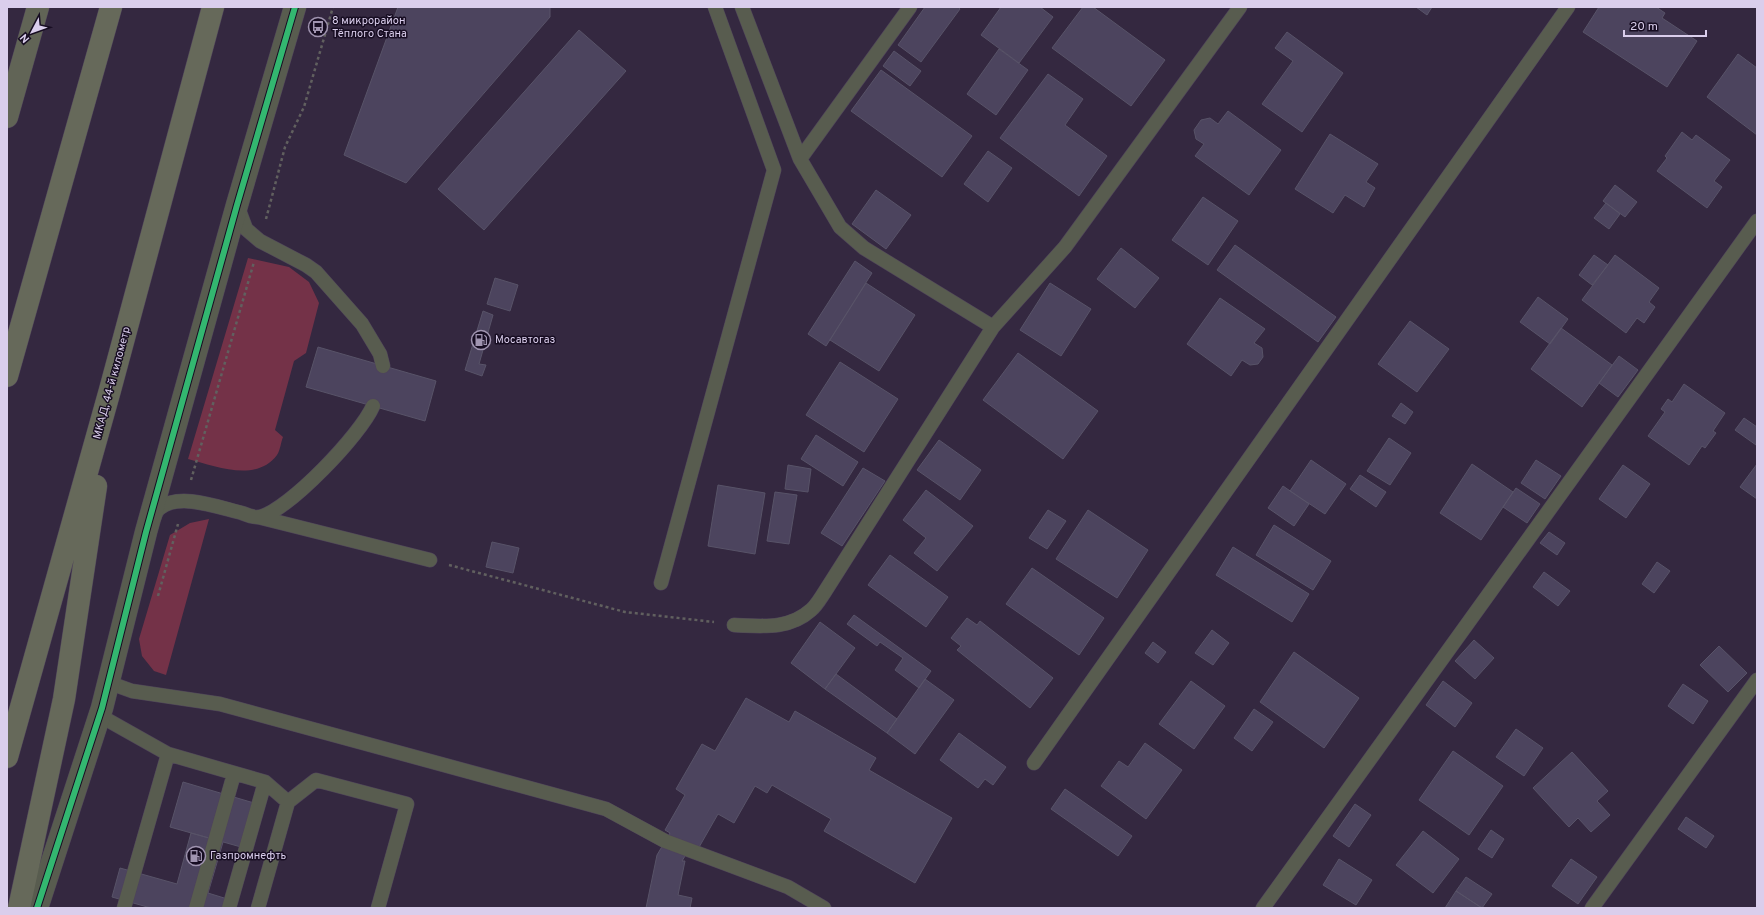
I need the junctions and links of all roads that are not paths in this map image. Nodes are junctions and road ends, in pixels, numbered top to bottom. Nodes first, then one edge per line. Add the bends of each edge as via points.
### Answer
1 (38, 7) edge
2 (110, 7) edge
3 (213, 7) edge
4 (295, 7) edge
5 (715, 7) edge
6 (742, 7) edge
7 (910, 7) edge
8 (1240, 7) edge
9 (1568, 7) edge
10 (7, 117) edge
11 (800, 159) junction
12 (237, 205) junction
13 (1757, 221) edge
14 (993, 327) junction
15 (383, 366) dead end
16 (7, 376) edge
17 (110, 390) junction
18 (373, 406) dead end
19 (258, 517) junction
20 (146, 532) junction
21 (430, 560) road end
22 (661, 583) dead end
23 (734, 625) road end
24 (1757, 680) edge
25 (107, 682) junction
26 (102, 708) junction
27 (168, 754) junction
28 (7, 757) edge
29 (1034, 763) dead end
30 (234, 774) junction
31 (265, 782) junction
32 (288, 802) junction
33 (19, 908) edge
34 (37, 908) edge
35 (124, 908) edge
36 (196, 908) edge
37 (229, 908) edge
38 (258, 908) edge
39 (378, 908) edge
40 (824, 908) edge
41 (1263, 908) edge
42 (1592, 908) edge

1 - 10 main road
2 - 16 highway
3 - 17 highway, МКАД, 44-й километр
4 - 12 street
5 - 22 lane via 774,170
6 - 11 lane
7 - 11 lane
8 - 14 lane via 1065,247
9 - 29 lane
11 - 14 lane via 840,227 864,248
12 - 15 lane via 246,229 260,241 316,272 362,324 380,354
12 - 20 street
13 - 41 lane
14 - 23 lane via 811,610 792,623 767,626
17 - 28 highway, МКАД, 44-й километр
17 - 33 highway via 64,699
18 - 19 lane via 364,424 308,484 281,507
19 - 20 lane via 191,501 170,502 159,508
19 - 21 lane
20 - 25 street
24 - 42 lane
25 - 26 street
25 - 40 lane via 132,691 220,704 606,809 670,844 788,887
26 - 27 lane via 104,718
26 - 34 street
27 - 30 lane
27 - 35 lane
30 - 31 lane
30 - 36 lane
31 - 32 lane
31 - 37 lane
32 - 38 lane
32 - 39 lane via 316,780 407,804

